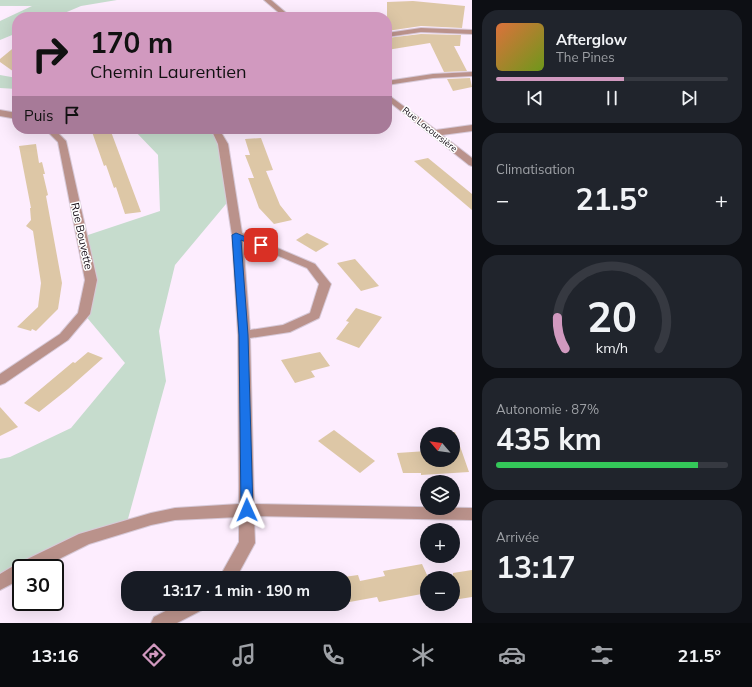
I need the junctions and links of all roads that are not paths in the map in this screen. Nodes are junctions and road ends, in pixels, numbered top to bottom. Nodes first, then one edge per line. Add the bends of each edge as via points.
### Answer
1 (267, 0) edge
2 (282, 12) edge
3 (472, 32) edge
4 (392, 34) edge
5 (472, 74) edge
6 (392, 82) edge
7 (392, 100) edge
8 (0, 113) edge
9 (12, 115) edge
10 (472, 128) edge
11 (435, 133) junction
12 (54, 134) edge
13 (218, 134) edge
14 (472, 163) edge
15 (236, 235) junction
16 (244, 335) junction
17 (0, 380) edge
18 (247, 510) junction
19 (472, 514) edge
20 (44, 559) edge
21 (231, 571) edge
22 (12, 576) edge
23 (0, 583) edge
24 (183, 611) edge
25 (160, 623) edge

1 - 2 street
3 - 4 street via 421,30
5 - 6 street via 433,76
7 - 11 street, Rue Lacoursière
8 - 9 street
10 - 11 street
11 - 14 street, Rue Lacoursière
12 - 17 street, Rue Bouvette via 62,141 91,280 84,314 64,338
13 - 15 street via 223,144
15 - 16 street
15 - 16 street via 311,266 325,284 315,315 286,329
16 - 18 street
18 - 19 street
18 - 20 street via 175,514 152,519 85,539
18 - 21 street via 247,544
22 - 23 street
24 - 25 street

